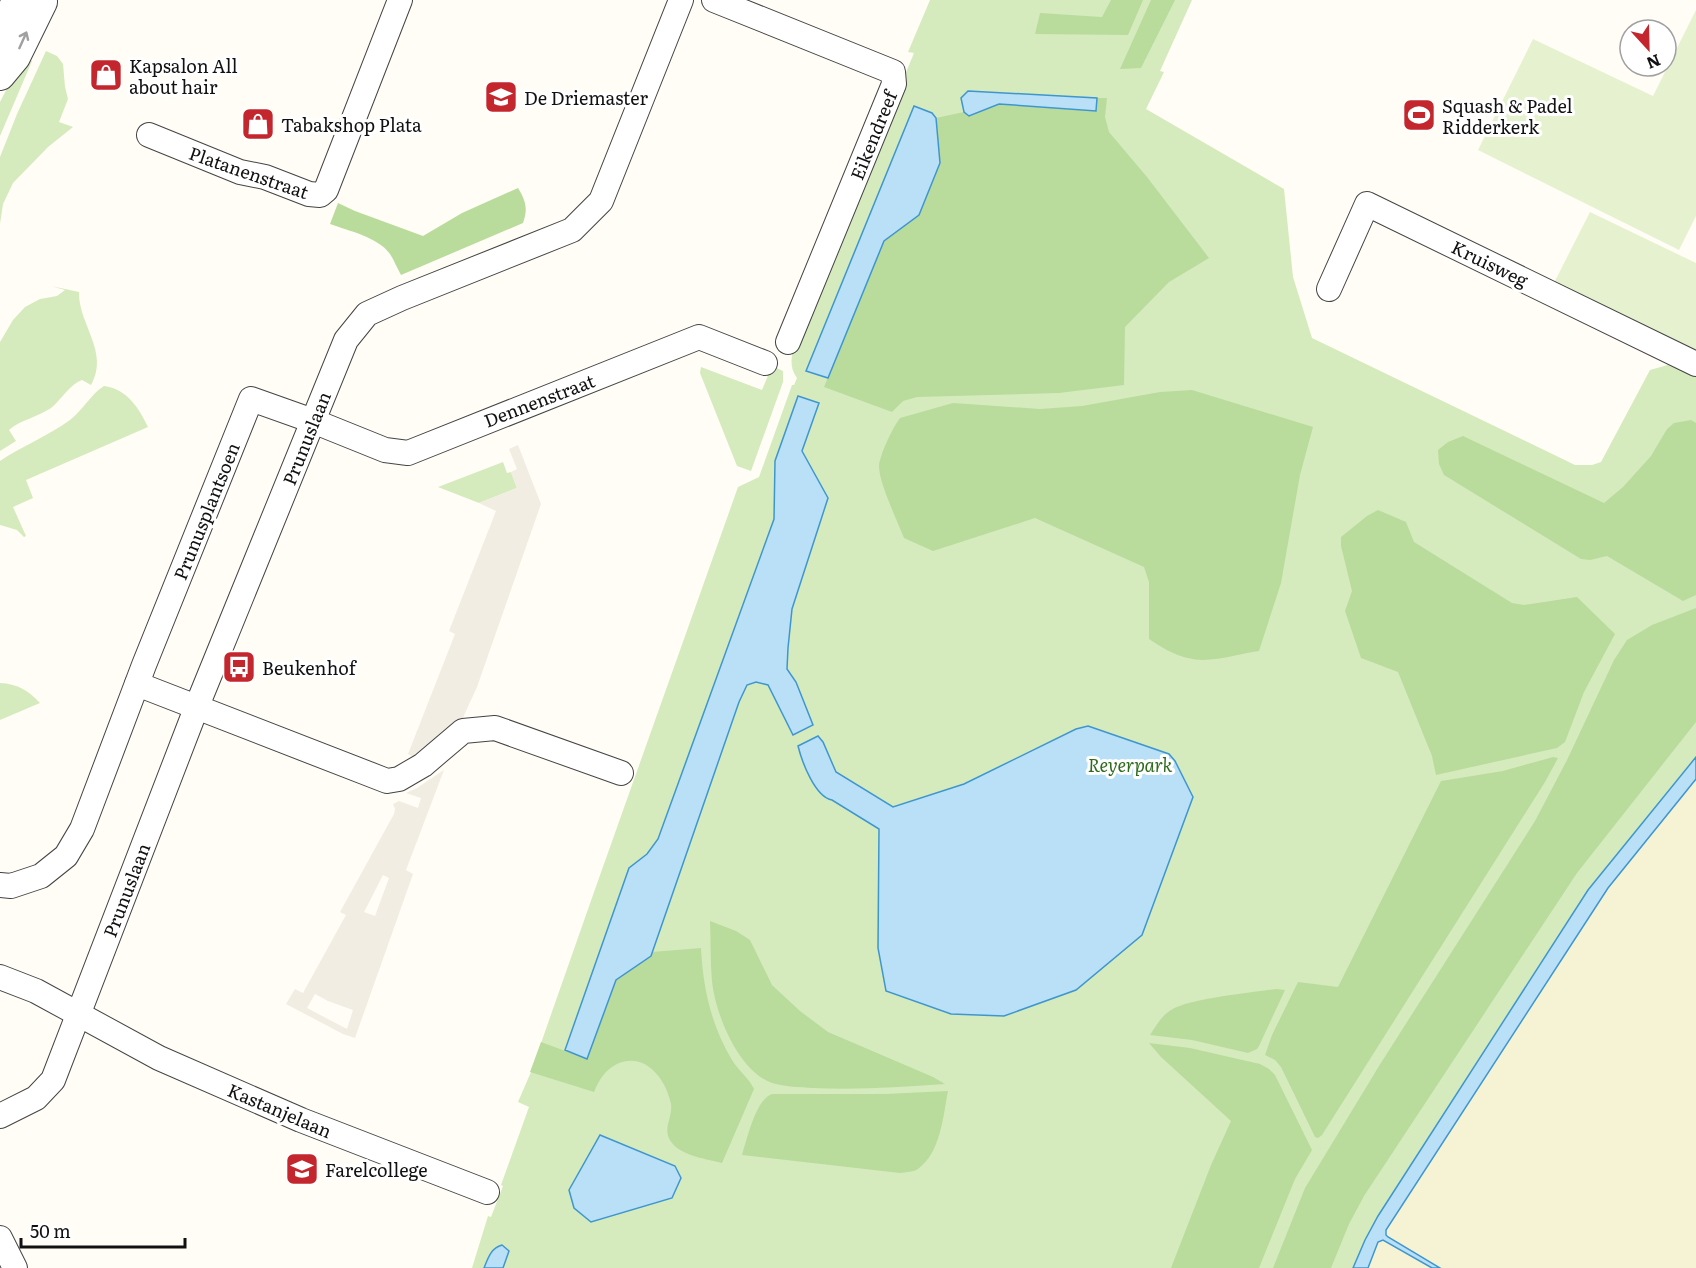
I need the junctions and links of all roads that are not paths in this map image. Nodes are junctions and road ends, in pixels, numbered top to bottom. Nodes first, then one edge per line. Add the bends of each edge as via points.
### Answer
1 (400, 0) edge
2 (681, 0) edge
3 (714, 0) edge
4 (36, 1) edge
5 (0, 41) edge
6 (0, 75) edge
7 (149, 135) dead end
8 (1329, 289) dead end
9 (788, 342) dead end
10 (765, 363) dead end
11 (1696, 364) edge
12 (313, 421) junction
13 (137, 684) junction
14 (197, 706) junction
15 (621, 773) dead end
16 (0, 885) edge
17 (0, 977) edge
18 (79, 1014) junction
19 (0, 1116) edge
20 (487, 1192) dead end
21 (0, 1238) edge
22 (15, 1268) edge

1 - 7 street, Platanenstraat via 321,195 240,172
2 - 12 street, Prunuslaan via 601,201 572,230 367,314 346,340
3 - 9 street, Eikendreef via 893,72 894,84
4 - 5 street
6 -> 4 street via 15,57
8 - 11 street, Kruisweg via 1367,204
10 - 12 street, Dennenstraat via 699,337 408,453 385,450
12 - 13 street, Prunusplantsoen via 251,399
12 - 14 street, Prunuslaan
13 - 14 street
13 - 16 street, Prunusplantsoen via 82,829 66,856 41,876 10,886
14 - 15 street via 387,780 399,779 423,765 463,732 495,728
14 - 18 street, Prunuslaan
17 - 18 street, Kastanjelaan
18 - 19 street via 53,1080 36,1098
18 - 20 street, Kastanjelaan via 159,1058 301,1120
21 - 22 street

